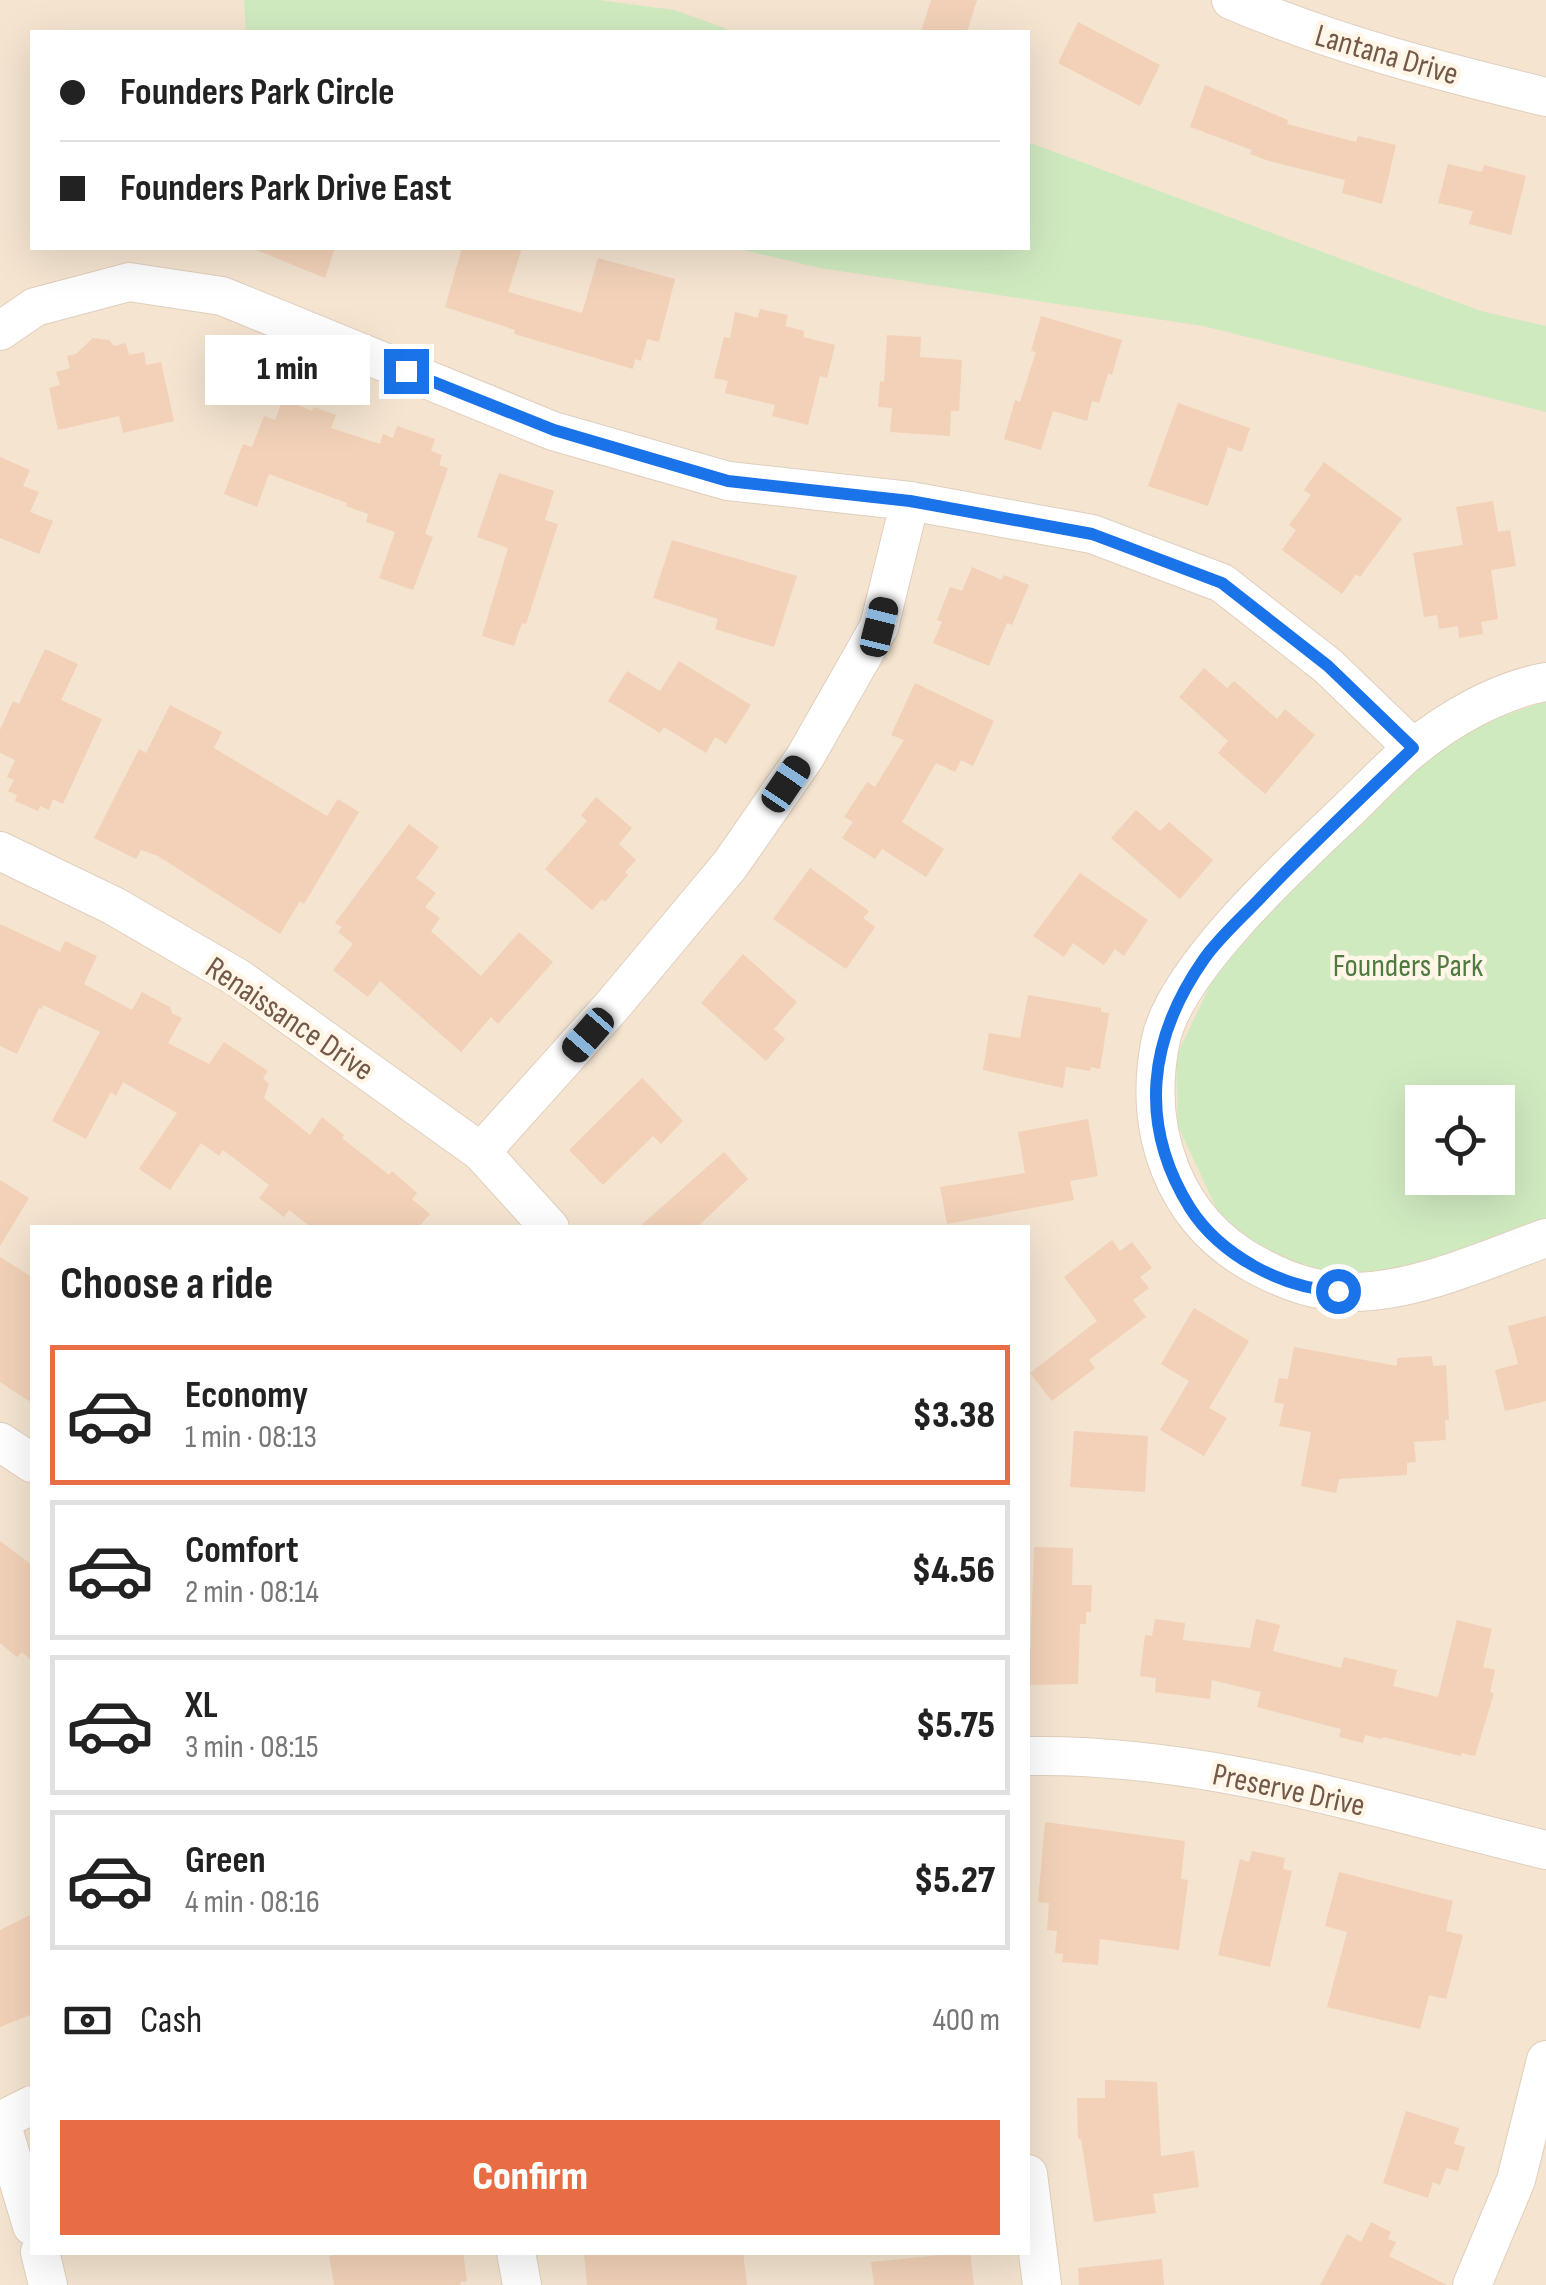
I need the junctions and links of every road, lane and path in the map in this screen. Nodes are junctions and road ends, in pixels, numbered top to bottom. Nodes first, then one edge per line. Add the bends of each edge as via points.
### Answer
1 (1232, 0) edge
2 (1546, 97) edge
3 (0, 331) edge
4 (910, 501) junction
5 (1546, 682) edge
6 (1413, 748) junction
7 (0, 851) edge
8 (481, 1152) junction
9 (547, 1225) edge
10 (1546, 1238) edge
11 (0, 1442) edge
12 (30, 1462) edge
13 (1030, 1756) edge
14 (1546, 1850) edge
15 (1546, 2060) edge
16 (30, 2107) edge
17 (0, 2120) edge
18 (1030, 2190) edge
19 (30, 2219) edge
20 (41, 2255) edge
21 (517, 2255) edge
22 (48, 2285) edge
23 (522, 2285) edge
24 (1042, 2285) edge
25 (1472, 2285) edge

1 - 2 street, Lantana Drive via 1386,56
3 - 4 street via 35,307 129,282 222,296 571,436 728,481
4 - 6 street via 1092,534 1222,583 1328,666
4 - 8 street via 879,627 804,757 730,866
5 - 6 street via 1482,704
6 - 10 street via 1205,956 1162,1036 1158,1132 1175,1183 1201,1224 1280,1279 1316,1290 1359,1292 1424,1281
7 - 8 street, Renaissance Drive via 114,906 238,978
8 - 9 street, Renaissance Drive
11 - 12 street
13 - 14 street, Preserve Drive via 1080,1755 1212,1771
15 - 25 street via 1516,2180
16 - 17 street
17 - 19 street
18 - 24 street
20 - 22 street
21 - 23 street

